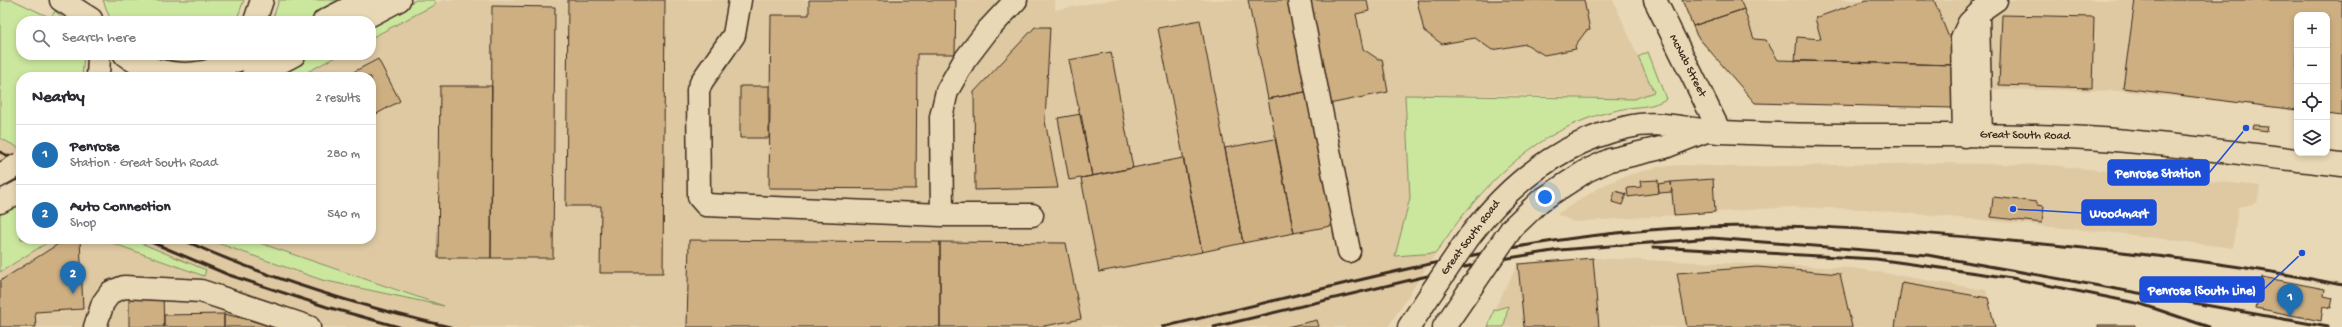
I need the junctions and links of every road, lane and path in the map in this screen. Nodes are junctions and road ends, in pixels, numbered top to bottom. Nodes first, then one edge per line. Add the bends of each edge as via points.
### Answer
1 (61, 0) edge
2 (262, 0) edge
3 (365, 0) edge
4 (399, 0) edge
5 (740, 0) edge
6 (1016, 0) edge
7 (1299, 0) edge
8 (1655, 0) edge
9 (1996, 0) edge
10 (90, 13) edge
11 (257, 16) edge
12 (334, 16) edge
13 (369, 16) edge
14 (99, 60) edge
15 (134, 60) edge
16 (244, 60) edge
17 (284, 60) edge
18 (218, 67) edge
19 (98, 72) edge
20 (173, 72) edge
21 (194, 72) edge
22 (262, 72) edge
23 (1713, 131) junction
24 (1973, 136) junction
25 (2342, 165) edge
26 (16, 166) edge
27 (0, 175) edge
28 (16, 194) edge
29 (0, 202) edge
30 (942, 215) junction
31 (1032, 215) dead end
32 (1349, 251) dead end
33 (1447, 324) edge
34 (95, 327) edge
35 (309, 327) edge
36 (1409, 327) edge

1 - 10 main road
2 - 11 main road
3 - 12 main road
4 - 13 main road
5 - 30 main road via 732,40 702,80 698,90 699,197 702,201 706,205 716,206
6 - 30 main road via 986,31 964,61 947,91 941,117
7 - 32 main road
8 - 23 main road, McNab Street
9 - 24 main road via 1969,23 1962,38
14 - 19 main road
15 - 20 main road via 157,71
16 - 18 main road
17 - 22 main road
18 - 21 main road
23 - 24 main road, Great South Road
23 - 33 main road, Great South Road, bridge via 1664,147 1610,160 1586,171 1540,201 1512,228
23 - 36 main road, Great South Road, bridge via 1658,123 1629,126 1590,138 1558,154 1514,185 1485,216
24 - 25 main road, Great South Road via 2119,140
26 - 27 main road, bridge
28 - 29 main road
30 - 31 main road
34 - 35 main road via 103,303 111,292 124,287 201,291

